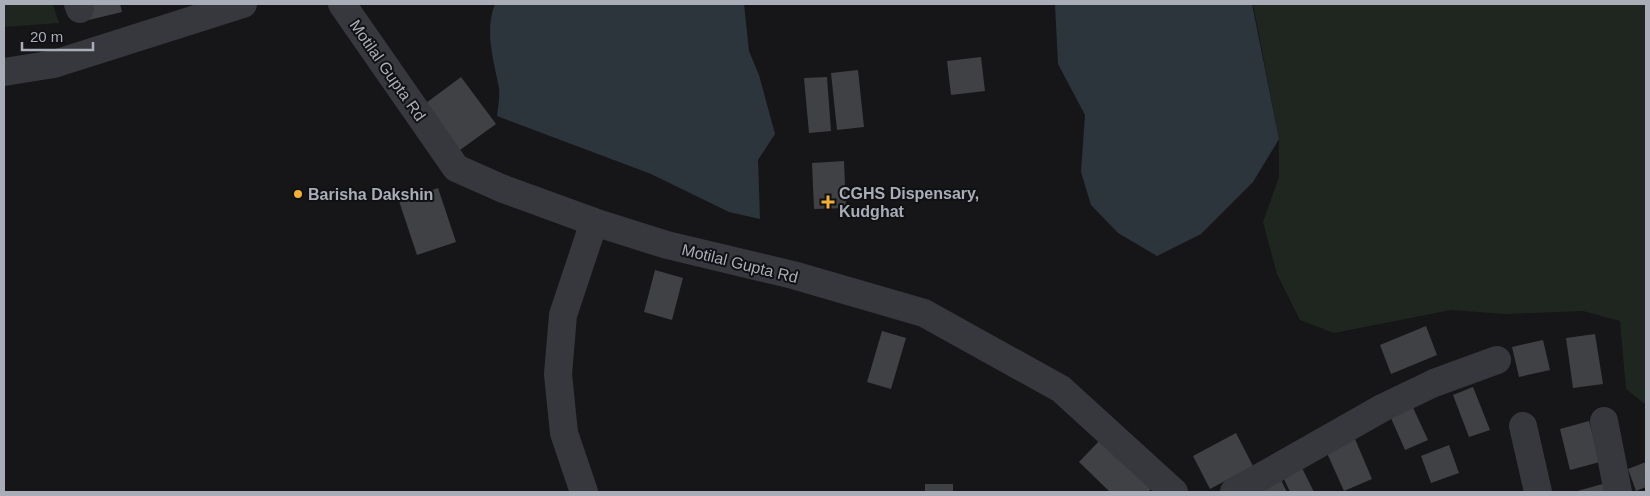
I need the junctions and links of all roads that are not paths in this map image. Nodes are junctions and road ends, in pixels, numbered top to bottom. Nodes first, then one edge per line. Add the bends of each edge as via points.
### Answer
1 (243, 4) edge
2 (342, 4) edge
3 (4, 72) edge
4 (594, 222) junction
5 (1497, 360) dead end
6 (1604, 422) dead end
7 (1523, 426) dead end
8 (584, 492) edge
9 (1174, 492) edge
10 (1234, 492) edge
11 (1538, 492) edge
12 (1618, 492) edge

1 - 3 street via 54,64
2 - 4 street, Motilal Gupta Rd via 456,168
4 - 8 street via 564,315 558,374 564,433
4 - 9 street, Motilal Gupta Rd via 667,245 924,313 1061,389
5 - 10 street via 1434,383 1384,407
6 - 12 street
7 - 11 street

